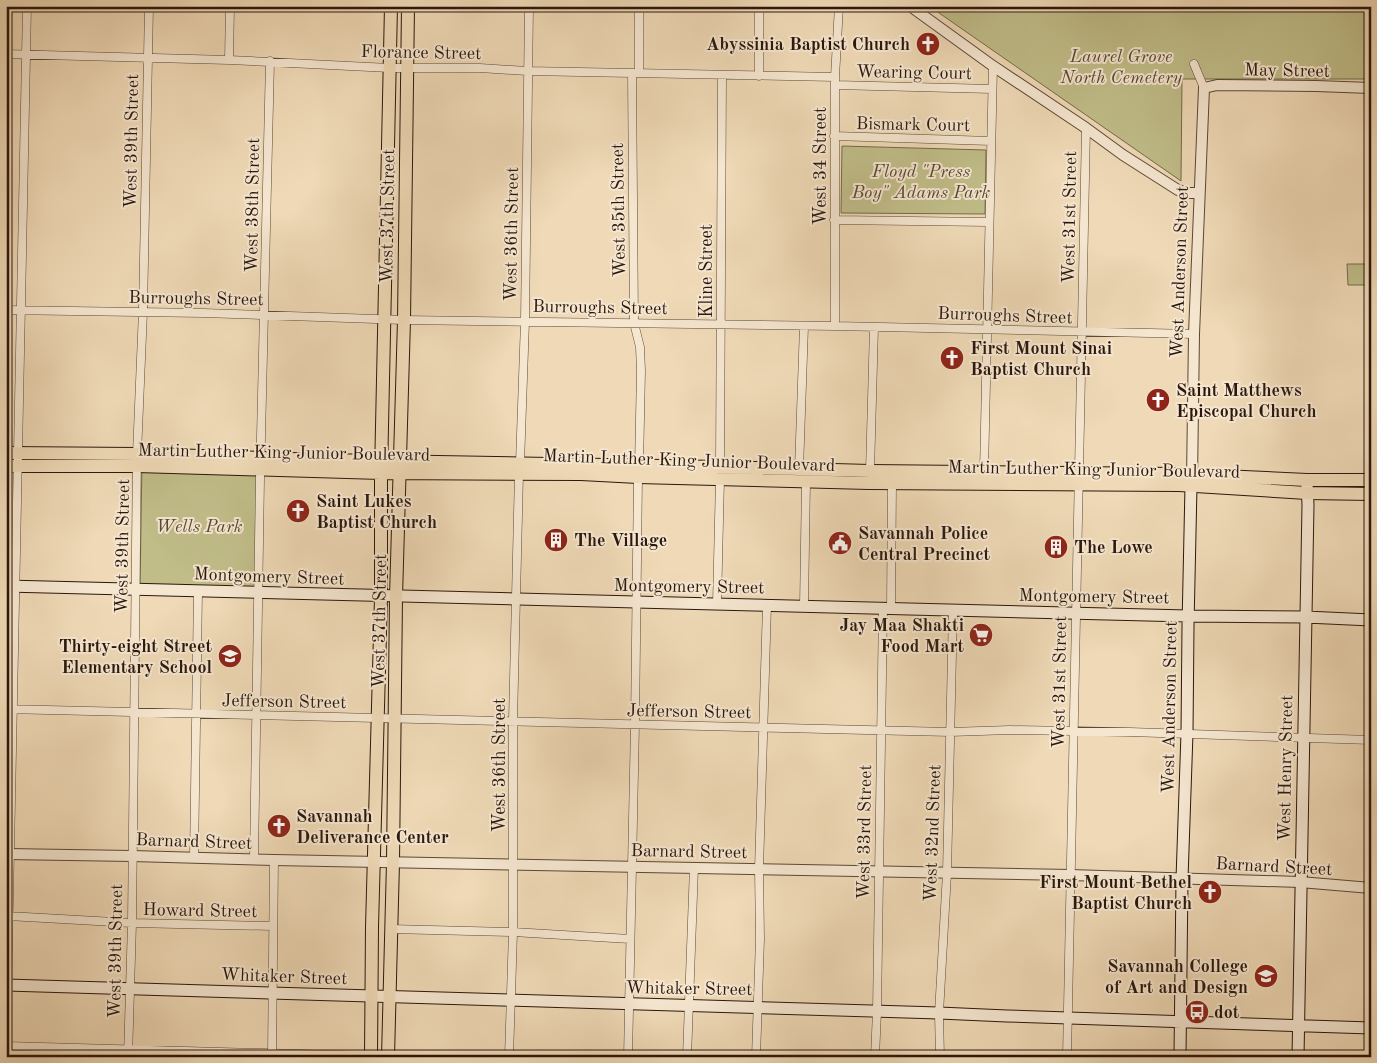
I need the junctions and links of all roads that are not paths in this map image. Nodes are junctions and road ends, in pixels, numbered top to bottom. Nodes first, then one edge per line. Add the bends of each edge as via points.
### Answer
1 (27, 6) edge
2 (149, 6) edge
3 (230, 6) edge
4 (391, 6) edge
5 (408, 6) edge
6 (529, 6) edge
7 (639, 6) edge
8 (760, 6) edge
9 (838, 6) edge
10 (910, 6) edge
11 (6, 54) edge
12 (26, 55) junction
13 (148, 58) junction
14 (229, 60) junction
15 (270, 62) junction
16 (1194, 64) dead end
17 (993, 66) junction
18 (390, 68) junction
19 (406, 68) junction
20 (528, 71) junction
21 (635, 73) junction
22 (722, 75) junction
23 (759, 76) junction
24 (835, 81) junction
25 (1204, 88) junction
26 (1371, 88) edge
27 (992, 90) junction
28 (1086, 128) junction
29 (834, 136) junction
30 (991, 140) junction
31 (1199, 193) junction
32 (834, 220) junction
33 (989, 222) junction
34 (6, 310) edge
35 (21, 310) junction
36 (142, 312) junction
37 (264, 314) junction
38 (385, 319) junction
39 (404, 320) junction
40 (524, 321) junction
41 (634, 324) junction
42 (721, 324) junction
43 (804, 326) junction
44 (835, 326) junction
45 (874, 327) junction
46 (987, 330) junction
47 (1082, 333) junction
48 (1194, 334) junction
49 (12, 460) edge
50 (137, 460) junction
51 (261, 464) junction
52 (381, 467) junction
53 (400, 467) junction
54 (520, 468) junction
55 (799, 469) junction
56 (870, 471) junction
57 (638, 472) junction
58 (984, 472) junction
59 (720, 473) junction
60 (1078, 480) junction
61 (1192, 480) junction
62 (1371, 480) edge
63 (806, 482) junction
64 (892, 483) junction
65 (1307, 487) junction
66 (1371, 494) edge
67 (11, 586) edge
68 (136, 590) junction
69 (198, 591) junction
70 (258, 593) junction
71 (381, 597) junction
72 (396, 597) junction
73 (516, 598) junction
74 (637, 602) junction
75 (717, 604) junction
76 (767, 605) junction
77 (804, 606) junction
78 (887, 608) junction
79 (953, 610) junction
80 (1076, 613) junction
81 (1188, 616) junction
82 (1306, 617) junction
83 (1371, 620) edge
84 (9, 709) edge
85 (134, 712) junction
86 (195, 714) junction
87 (256, 715) junction
88 (377, 718) junction
89 (396, 718) junction
90 (513, 721) junction
91 (635, 724) junction
92 (764, 727) junction
93 (880, 730) junction
94 (1073, 731) junction
95 (950, 732) junction
96 (1187, 733) junction
97 (1302, 737) junction
98 (1371, 740) edge
99 (8, 854) edge
100 (132, 856) junction
101 (194, 858) junction
102 (254, 859) junction
103 (274, 860) junction
104 (374, 862) junction
105 (393, 862) junction
106 (514, 864) junction
107 (631, 866) junction
108 (694, 867) junction
109 (759, 869) junction
110 (878, 871) junction
111 (947, 873) junction
112 (1070, 875) junction
113 (1182, 879) junction
114 (1300, 882) junction
115 (1371, 888) edge
116 (8, 916) junction
117 (132, 923) junction
118 (272, 926) junction
119 (390, 929) junction
120 (513, 932) junction
121 (630, 939) junction
122 (7, 985) edge
123 (130, 990) junction
124 (272, 994) junction
125 (371, 996) junction
126 (390, 997) junction
127 (511, 1001) junction
128 (629, 1004) junction
129 (688, 1006) junction
130 (758, 1007) junction
131 (877, 1011) junction
132 (939, 1012) junction
133 (1068, 1018) junction
134 (1182, 1022) junction
135 (1300, 1026) junction
136 (1371, 1028) edge
137 (6, 1047) edge
138 (128, 1053) edge
139 (272, 1055) edge
140 (371, 1056) edge
141 (388, 1056) edge
142 (404, 1057) edge
143 (509, 1057) edge
144 (628, 1057) edge
145 (687, 1057) edge
146 (756, 1057) edge
147 (875, 1057) edge
148 (940, 1057) edge
149 (1067, 1057) edge
150 (1180, 1057) edge
151 (1298, 1057) edge

1 - 12 street
2 - 13 street, West 39th Street
3 - 14 street
4 - 18 main road, West 37th Street
5 - 19 main road, West 37th Street
6 - 20 street, West 36th Street
7 - 21 street, West 35th Street
8 - 23 street
9 - 24 street, West 34 Street
10 - 17 street
11 - 12 street, Florance Street
12 - 13 street, Florance Street
12 - 35 street
13 - 14 street, Florance Street
13 - 36 street, West 39th Street
14 - 15 street, Florance Street
15 - 18 street, Florance Street
15 - 37 street, West 38th Street
16 - 25 street
17 - 27 street
17 - 28 street
18 - 19 street, Florance Street
18 - 38 main road, West 37th Street
19 - 20 street, Florance Street
19 - 39 main road, West 37th Street
20 - 21 street, Florance Street
20 - 40 street, West 36th Street
21 - 22 street, Florance Street
21 - 41 street, West 35th Street
22 - 23 street, Florance Street
22 - 42 street, Kline Street
23 - 24 street, Florance Street
24 - 27 street, Wearing Court
24 - 29 street, West 34 Street
25 - 26 street, May Street via 1217,85
25 - 31 street, West Anderson Street
27 - 30 street
28 - 31 street via 1178,190
28 - 47 street, West 31st Street
29 - 30 street, Bismark Court
29 - 32 street, West 34 Street
30 - 33 street
31 - 48 street, West Anderson Street
32 - 33 street
32 - 44 street, West 34 Street
33 - 46 street
34 - 35 street, Burroughs Street
35 - 36 street, Burroughs Street
35 - 49 street
36 - 37 street, Burroughs Street
36 - 50 street, West 39th Street
37 - 38 street, Burroughs Street
37 - 51 street, West 38th Street
38 - 39 street, Burroughs Street
38 - 52 main road, West 37th Street
39 - 40 street, Burroughs Street
39 - 53 main road, West 37th Street
40 - 41 street, Burroughs Street
40 - 54 street, West 36th Street
41 - 42 street, Burroughs Street
41 - 57 street, West 35th Street via 642,371
42 - 43 street, Burroughs Street
42 - 59 street, Kline Street
43 - 44 street, Burroughs Street
43 - 55 street
44 - 45 street, Burroughs Street
45 - 46 street, Burroughs Street
45 - 56 street
46 - 47 street, Burroughs Street
46 - 58 street
47 - 48 street, Burroughs Street
47 - 60 street, West 31st Street
48 - 61 street, West Anderson Street
49 - 50 main road, Martin Luther King Junior Boulevard
49 - 67 street
50 - 51 main road, Martin Luther King Junior Boulevard
50 - 68 street, West 39th Street
51 - 52 main road, Martin Luther King Junior Boulevard
51 - 70 street, West 38th Street
52 - 53 main road, Martin Luther King Junior Boulevard
52 - 71 main road, West 37th Street
53 - 54 main road, Martin Luther King Junior Boulevard
53 - 72 main road, West 37th Street
54 - 57 main road, Martin Luther King Junior Boulevard
54 - 73 street, West 36th Street
55 - 56 main road, Martin Luther King Junior Boulevard
55 - 59 main road, Martin Luther King Junior Boulevard
56 - 58 main road, Martin Luther King Junior Boulevard
57 - 59 main road, Martin Luther King Junior Boulevard
57 - 74 street, West 35th Street
58 - 60 main road, Martin Luther King Junior Boulevard
59 - 63 main road, Martin Luther King Junior Boulevard
59 - 75 street, Kline Street
60 - 61 main road, Martin Luther King Junior Boulevard
60 - 64 main road, Martin Luther King Junior Boulevard
60 - 80 street, West 31st Street
61 - 65 main road, Martin Luther King Junior Boulevard
61 - 81 main road, West Anderson Street
62 - 65 main road, Martin Luther King Junior Boulevard
63 - 64 main road, Martin Luther King Junior Boulevard
63 - 77 street
64 - 78 street, West 33rd Street
65 - 66 main road, Martin Luther King Junior Boulevard
65 - 82 main road, West Henry Street
67 - 68 main road, Montgomery Street
67 - 84 street
68 - 69 main road, Montgomery Street
68 - 85 street, West 39th Street
69 - 70 main road, Montgomery Street
69 - 86 street
70 - 71 main road, Montgomery Street
70 - 87 street, West 38th Street
71 - 72 main road, Montgomery Street
71 - 88 main road, West 37th Street
72 - 73 main road, Montgomery Street
72 - 89 main road, West 37th Street
73 - 74 main road, Montgomery Street
73 - 90 street, West 36th Street
74 - 75 main road, Montgomery Street
74 - 91 street, West 35th Street
75 - 76 main road, Montgomery Street
76 - 77 main road, Montgomery Street
76 - 92 street
77 - 78 main road, Montgomery Street
78 - 79 main road, Montgomery Street
78 - 93 street, West 33rd Street
79 - 80 main road, Montgomery Street
79 - 95 street, West 32nd Street
80 - 81 main road, Montgomery Street
80 - 94 street, West 31st Street
81 - 82 main road, Montgomery Street
81 - 96 main road, West Anderson Street
82 - 83 main road, Montgomery Street
82 - 97 main road, West Henry Street
84 - 85 street, Jefferson Street
84 - 99 street
85 - 86 street, Jefferson Street
85 - 100 street, West 39th Street
86 - 87 street, Jefferson Street
86 - 101 street
87 - 88 street, Jefferson Street
87 - 102 street, West 38th Street
88 - 89 street, Jefferson Street
88 - 104 main road, West 37th Street
89 - 90 street, Jefferson Street
89 - 105 main road, West 37th Street
90 - 91 street, Jefferson Street
90 - 106 street, West 36th Street
91 - 92 street, Jefferson Street
91 - 107 street, West 35th Street
92 - 93 street, Jefferson Street
92 - 109 street
93 - 95 street, Jefferson Street
93 - 110 street, West 33rd Street
94 - 95 street, Jefferson Street
94 - 96 street, Jefferson Street
94 - 112 street, West 31st Street
95 - 111 street, West 32nd Street
96 - 97 street, Jefferson Street
96 - 113 main road, West Anderson Street
97 - 98 street, Jefferson Street
97 - 114 main road, West Henry Street
99 - 100 street, Barnard Street
99 - 116 street
100 - 101 street, Barnard Street
100 - 117 street, West 39th Street
101 - 102 street, Barnard Street
102 - 103 street, Barnard Street
103 - 104 street, Barnard Street
103 - 118 street
104 - 105 street, Barnard Street
104 - 125 main road, West 37th Street
105 - 106 street, Barnard Street
105 - 119 main road, West 37th Street
106 - 107 street, Barnard Street
106 - 120 street, West 36th Street
107 - 108 street, Barnard Street
107 - 121 street, West 35th Street
108 - 109 street, Barnard Street
108 - 129 street
109 - 110 street, Barnard Street
109 - 130 street
110 - 111 street, Barnard Street
110 - 131 street, West 33rd Street
111 - 112 street, Barnard Street
111 - 132 street, West 32nd Street
112 - 113 street, Barnard Street
112 - 133 street, West 31st Street
113 - 114 street, Barnard Street
113 - 134 main road, West Anderson Street
114 - 115 street, Barnard Street
114 - 135 main road, West Henry Street
116 - 117 street, Howard Street
116 - 122 street
117 - 118 street, Howard Street
117 - 123 street, West 39th Street
118 - 124 street
119 - 120 street
119 - 126 main road, West 37th Street
120 - 121 street
120 - 127 street, West 36th Street
121 - 128 street, West 35th Street
122 - 123 main road, Whitaker Street
122 - 137 street
123 - 124 main road, Whitaker Street
123 - 138 street, West 39th Street
124 - 125 main road, Whitaker Street
124 - 139 street
125 - 126 main road, Whitaker Street
125 - 140 main road, West 37th Street
126 - 127 main road, Whitaker Street
126 - 141 main road, West 37th Street
127 - 128 main road, Whitaker Street
127 - 143 street, West 36th Street
128 - 129 main road, Whitaker Street
128 - 144 street, West 35th Street
129 - 130 main road, Whitaker Street
129 - 145 street
130 - 131 main road, Whitaker Street
130 - 146 street
131 - 132 main road, Whitaker Street
131 - 147 street, West 33rd Street
132 - 133 main road, Whitaker Street
132 - 148 street, West 32nd Street
133 - 134 main road, Whitaker Street
133 - 149 street, West 31st Street
134 - 135 main road, Whitaker Street
134 - 150 main road, West Anderson Street
135 - 136 main road, Whitaker Street
135 - 151 main road, West Henry Street
137 - 138 street
138 - 139 street
139 - 140 street
140 - 141 street
141 - 142 street

